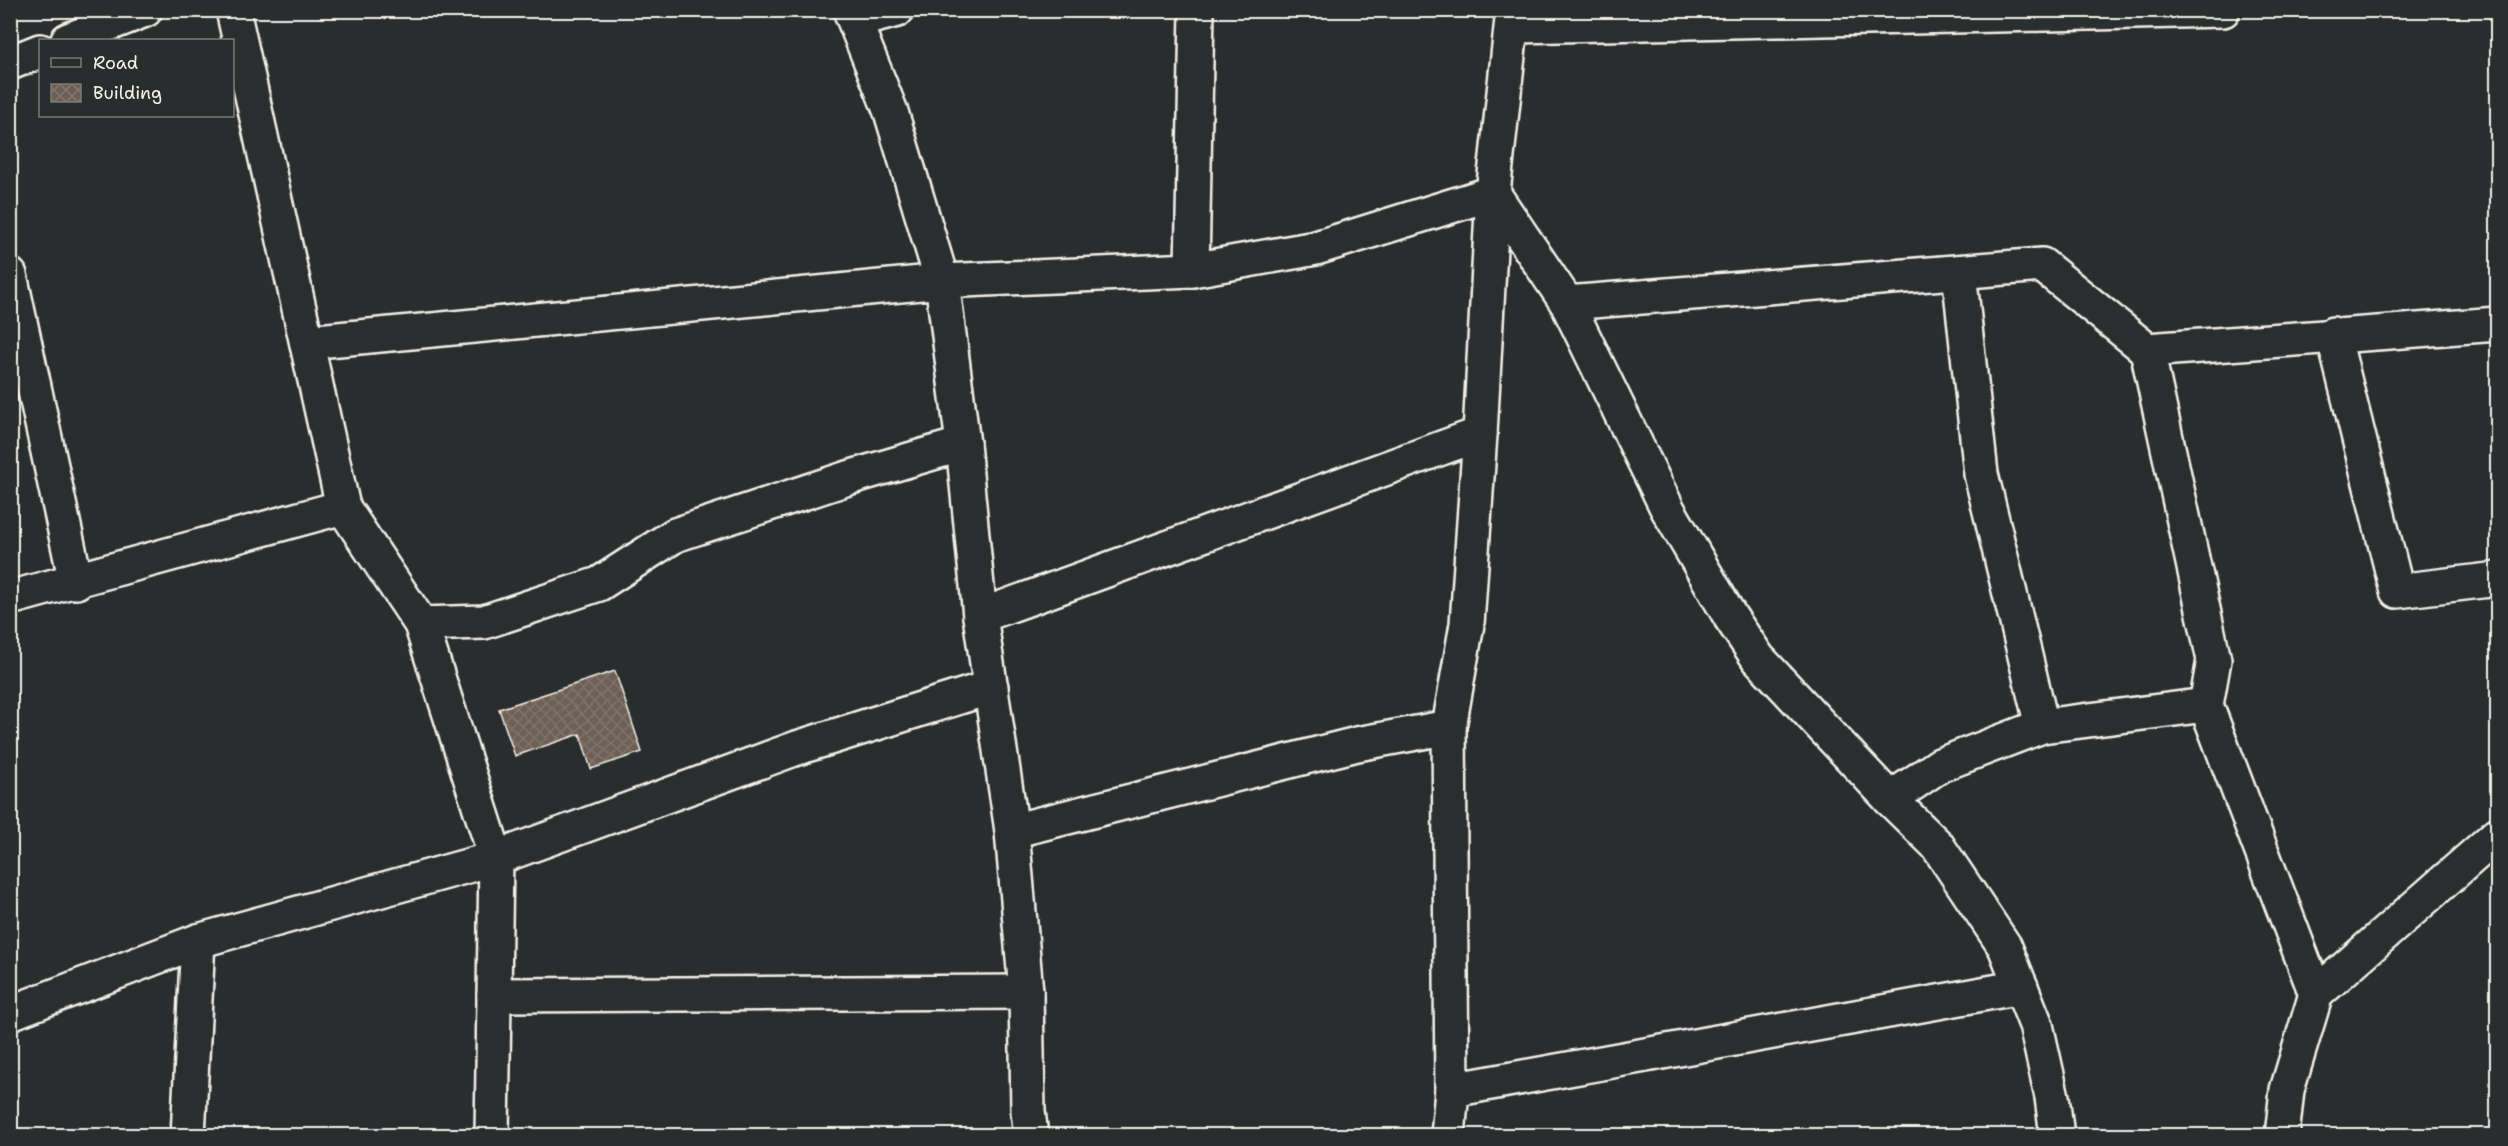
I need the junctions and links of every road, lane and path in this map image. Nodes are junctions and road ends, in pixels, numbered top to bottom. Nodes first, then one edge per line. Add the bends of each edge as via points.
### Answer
1 (145, 10) edge
2 (233, 10) edge
3 (897, 10) edge
4 (1197, 10) edge
5 (2223, 10) edge
6 (852, 16) edge
7 (1513, 18) edge
8 (71, 39) edge
9 (39, 51) edge
10 (10, 63) edge
11 (1493, 193) junction
12 (1192, 270) junction
13 (1959, 272) junction
14 (10, 275) edge
15 (942, 280) junction
16 (1567, 303) junction
17 (2498, 324) edge
18 (2333, 334) junction
19 (306, 342) junction
20 (2147, 350) junction
21 (1480, 434) junction
22 (963, 444) junction
23 (343, 507) junction
24 (2498, 579) edge
25 (76, 582) junction
26 (10, 598) edge
27 (980, 616) junction
28 (422, 624) junction
29 (991, 687) junction
30 (2206, 705) junction
31 (2042, 726) junction
32 (1449, 727) junction
33 (1890, 799) junction
34 (1012, 831) junction
35 (2498, 834) edge
36 (496, 858) junction
37 (198, 941) junction
38 (2021, 987) junction
39 (1026, 992) junction
40 (2316, 994) junction
41 (494, 996) junction
42 (10, 1013) edge
43 (1452, 1090) junction
44 (188, 1136) edge
45 (492, 1136) edge
46 (1031, 1136) edge
47 (1448, 1136) edge
48 (2056, 1136) edge
49 (2282, 1136) edge

1 - 8 street
2 - 19 street
3 - 6 street
4 - 12 street
5 - 7 street
6 - 15 street via 891,112
7 - 11 street
9 - 10 street
11 - 12 street via 1316,248
11 - 16 street
11 - 21 street
12 - 15 street
13 - 16 street
13 - 20 street via 2042,265
13 - 31 street via 1981,474
14 - 25 street
15 - 19 street
15 - 22 street
16 - 33 street via 1667,508 1731,618 1758,658
17 - 18 street
18 - 20 street
18 - 24 street via 2397,591
19 - 23 street
20 - 30 street via 2214,660
21 - 27 street
21 - 32 street via 1467,624
22 - 27 street
22 - 28 street via 675,535 599,584 484,622
23 - 25 street
23 - 28 street
25 - 26 street
27 - 29 street
28 - 36 street
29 - 34 street
29 - 36 street via 797,748
30 - 31 street
30 - 40 street
31 - 33 street via 1940,765
32 - 34 street via 1357,744
32 - 43 street
33 - 38 street via 1937,845 2005,947
34 - 39 street
35 - 40 street
36 - 37 street
36 - 41 street
37 - 42 street
37 - 44 street
38 - 43 street
38 - 48 street via 2036,1025
39 - 41 street
39 - 46 street
40 - 49 street via 2288,1090
41 - 45 street
43 - 47 street

